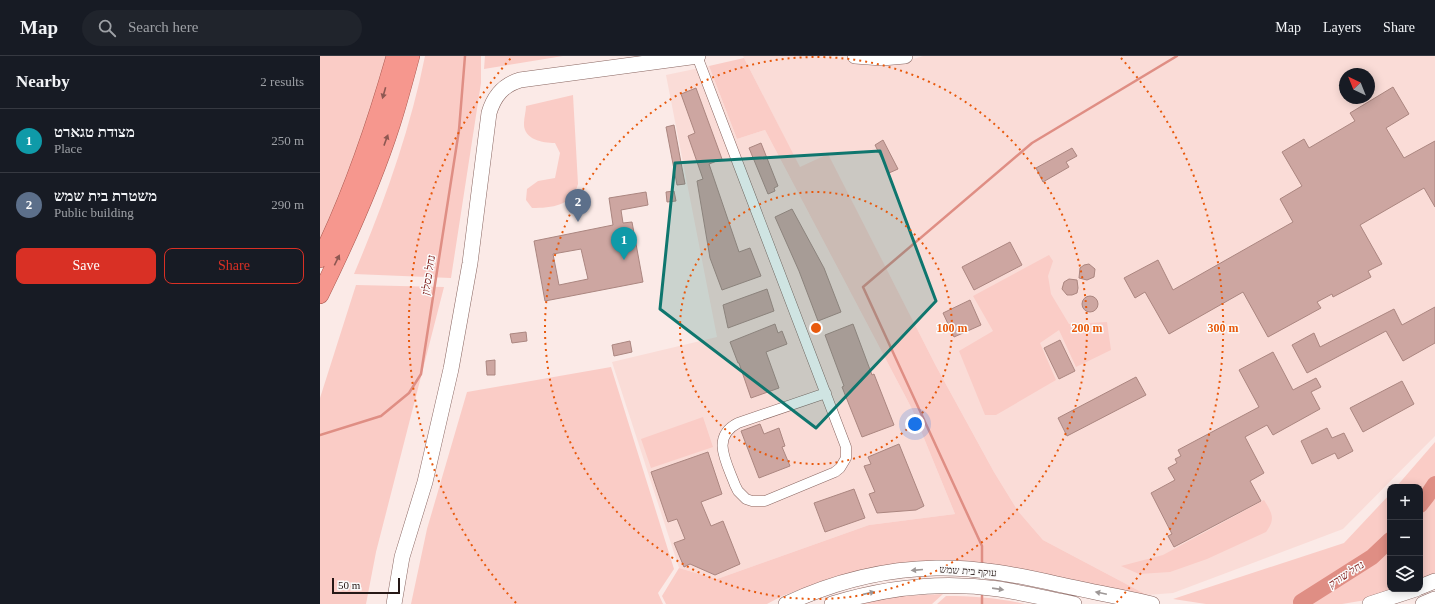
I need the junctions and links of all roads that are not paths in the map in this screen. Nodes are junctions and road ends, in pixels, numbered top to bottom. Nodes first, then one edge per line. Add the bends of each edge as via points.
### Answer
1 (395, 56) edge
2 (411, 56) edge
3 (698, 56) edge
4 (855, 56) edge
5 (905, 56) edge
6 (320, 259) edge
7 (320, 295) edge
8 (826, 392) junction
9 (1435, 581) edge
10 (1423, 586) edge
11 (1408, 592) edge
12 (1435, 599) edge
13 (394, 604) edge
14 (786, 604) edge
15 (832, 604) edge
16 (1074, 604) edge
17 (1152, 604) edge
18 (1370, 604) edge
19 (1423, 604) edge

1 -> 6 highway via 377,120 353,184
7 -> 2 highway via 368,190 392,124
3 - 8 street
3 - 13 main road via 520,80 508,84 496,96 489,113 470,263 451,369 431,458 402,557
4 - 5 main road
8 - 8 street via 738,423 727,430 723,436 722,448 735,486 746,499 765,501 829,476 844,463 846,447
9 - 10 main road
11 - 18 main road
12 - 19 main road
17 -> 14 main road, עוקף בית שמש via 1002,573 937,568 869,576
15 -> 16 main road, עוקף בית שמש via 872,592 937,585 1000,589

